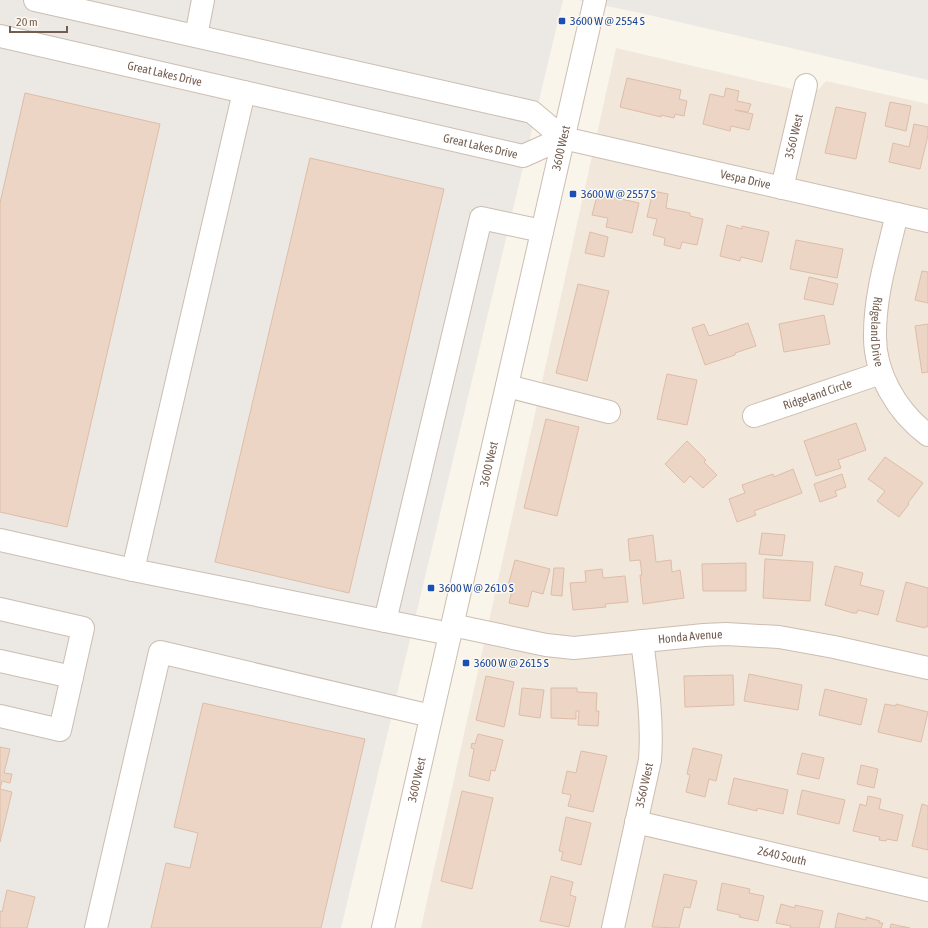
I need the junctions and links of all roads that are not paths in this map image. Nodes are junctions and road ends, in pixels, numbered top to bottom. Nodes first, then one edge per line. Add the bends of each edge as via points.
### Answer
1 (35, 0) edge
2 (203, 0) edge
3 (595, 0) edge
4 (0, 36) edge
5 (196, 36) junction
6 (806, 85) dead end
7 (244, 92) junction
8 (563, 138) junction
9 (782, 188) junction
10 (897, 214) junction
11 (928, 221) edge
12 (542, 231) junction
13 (881, 373) junction
14 (507, 386) junction
15 (609, 412) dead end
16 (754, 416) dead end
17 (928, 435) edge
18 (0, 540) edge
19 (133, 570) junction
20 (0, 609) edge
21 (385, 621) junction
22 (451, 630) junction
23 (642, 641) junction
24 (0, 661) edge
25 (928, 668) edge
26 (72, 677) junction
27 (0, 716) edge
28 (431, 716) junction
29 (636, 822) junction
30 (928, 890) edge
31 (386, 927) edge
32 (96, 928) edge
33 (612, 928) edge

1 - 5 street
2 - 5 street
3 - 8 street, 3600 West
4 - 7 street, Great Lakes Drive
5 - 8 street via 532,112
6 - 9 street, 3560 West
7 - 8 street, Great Lakes Drive via 523,156
7 - 19 street
8 - 9 street, Vespa Drive
8 - 12 street, 3600 West
9 - 10 street, Vespa Drive
10 - 11 street, Vespa Drive
10 - 13 street, Ridgeland Drive via 876,314 874,335
12 - 14 street, 3600 West
12 - 21 street via 481,218
13 - 16 street, Ridgeland Circle
13 - 17 street, Ridgeland Drive via 906,415
14 - 15 street
14 - 22 street, 3600 West
18 - 19 street, Honda Avenue
19 - 21 street, Honda Avenue
20 - 26 street via 83,628
21 - 22 street, Honda Avenue
22 - 23 street, Honda Avenue via 562,648
22 - 28 street, 3600 West
23 - 25 street, Honda Avenue via 726,634 779,637
23 - 29 street, 3560 West via 652,738 649,767
24 - 26 street
26 - 27 street via 60,730
28 - 31 street, 3600 West
28 - 32 street via 160,652
29 - 30 street, 2640 South
29 - 33 street, 3560 West

